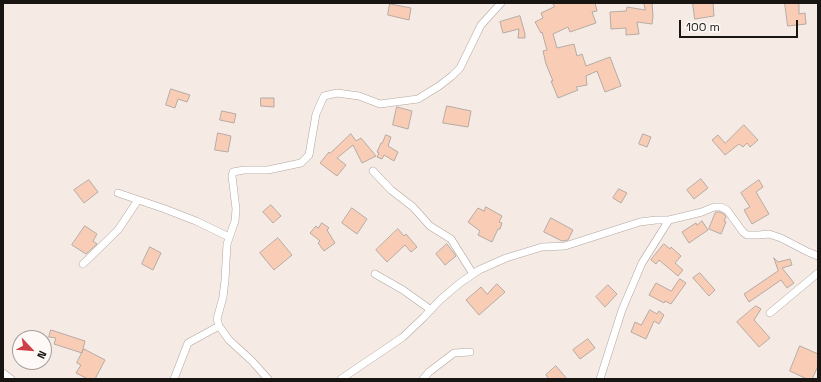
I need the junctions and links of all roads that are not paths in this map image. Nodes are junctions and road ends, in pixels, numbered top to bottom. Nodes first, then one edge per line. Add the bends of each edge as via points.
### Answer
1 (500, 3) edge
2 (373, 171) dead end
3 (118, 193) dead end
4 (138, 200) junction
5 (669, 220) junction
6 (229, 237) junction
7 (818, 256) edge
8 (83, 264) dead end
9 (818, 273) edge
10 (375, 274) dead end
11 (473, 274) junction
12 (430, 310) junction
13 (770, 314) dead end
14 (219, 326) junction
15 (470, 352) dead end
16 (3, 373) edge
17 (11, 379) edge
18 (174, 379) edge
19 (268, 379) edge
20 (341, 379) edge
21 (423, 379) edge
22 (600, 379) edge

1 - 6 street via 481,25 460,68 439,86 418,99 380,104 359,96 337,93 324,96 316,114 309,155 301,163 268,170 233,172 236,209
2 - 11 street via 430,226 451,239
3 - 4 street
4 - 6 street via 184,216
4 - 8 street via 118,230
5 - 7 street via 721,207 727,210 742,232 747,235 769,234
5 - 11 street via 640,222 565,246 542,247 506,258
5 - 22 street via 642,263 622,310
6 - 14 street via 223,297 217,319
9 - 13 street
10 - 12 street
11 - 12 street via 460,282
12 - 20 street via 403,337
14 - 18 street via 188,343
14 - 19 street via 229,340
15 - 21 street via 454,353 428,372
16 - 17 street

